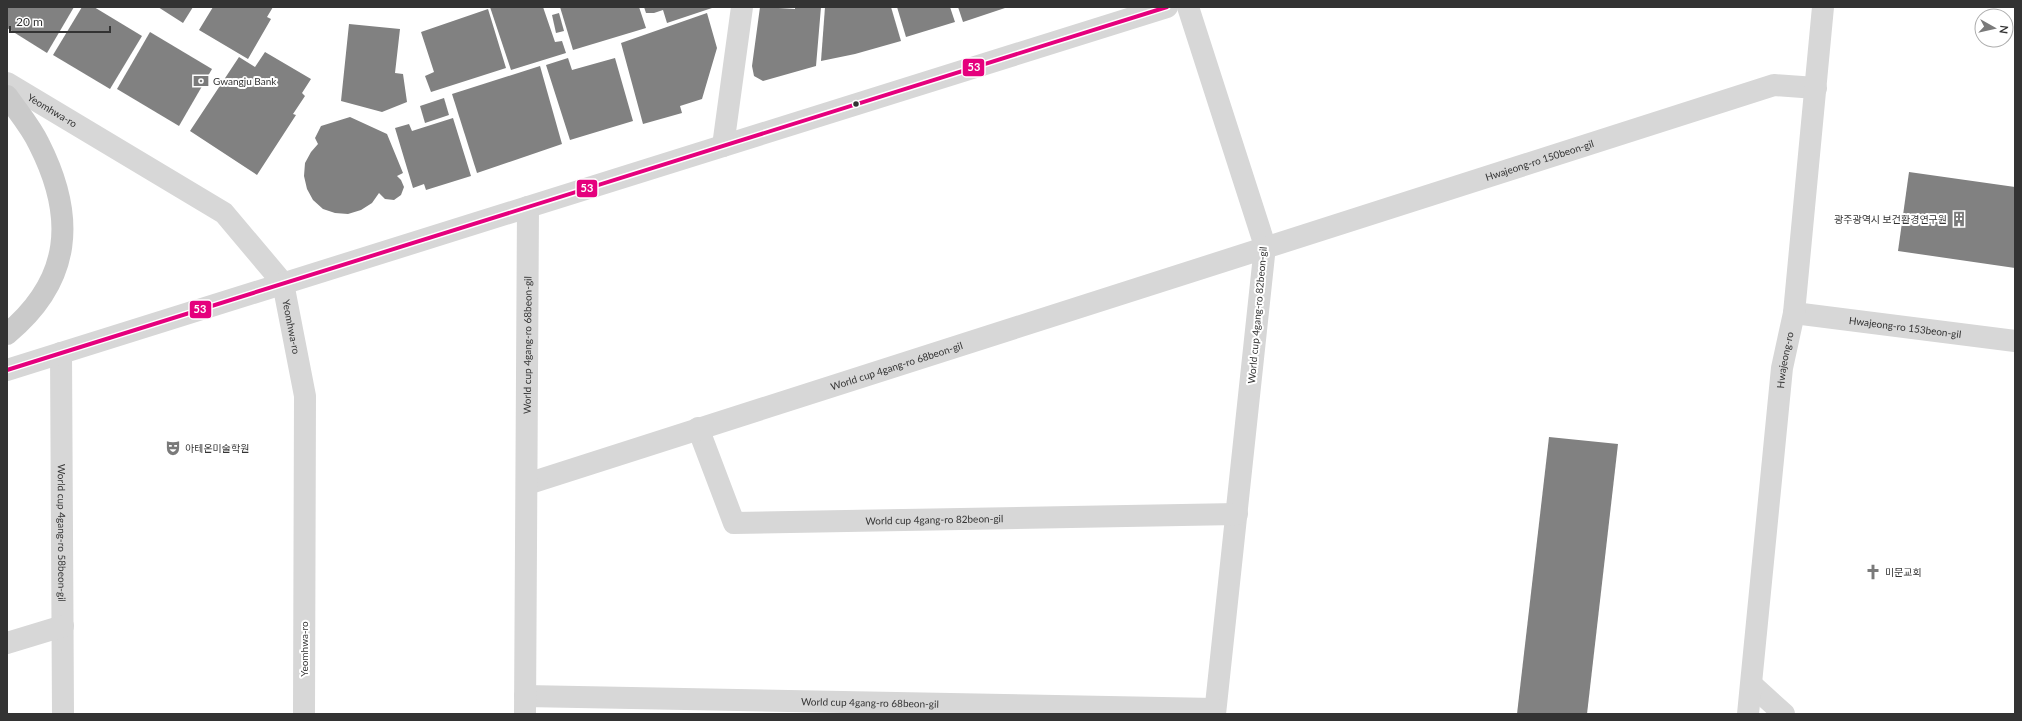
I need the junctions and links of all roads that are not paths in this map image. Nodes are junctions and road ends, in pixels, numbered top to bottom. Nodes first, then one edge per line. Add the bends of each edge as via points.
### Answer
1 (742, 7) edge
2 (1167, 7) edge
3 (1188, 7) edge
4 (1823, 7) edge
5 (7, 83) edge
6 (1816, 88) junction
7 (7, 96) edge
8 (723, 146) junction
9 (528, 207) junction
10 (1265, 246) junction
11 (283, 283) junction
12 (1794, 313) junction
13 (7, 334) edge
14 (2015, 341) edge
15 (61, 353) junction
16 (7, 370) edge
17 (698, 428) junction
18 (527, 484) junction
19 (1237, 514) junction
20 (62, 626) junction
21 (7, 643) edge
22 (1752, 685) junction
23 (525, 705) edge
24 (1215, 712) edge
25 (63, 714) edge
26 (304, 714) edge
27 (1748, 714) edge
28 (1784, 714) edge

1 - 8 street
2 - 8 street
3 - 10 street, World cup 4gang-ro 82beon-gil
4 - 6 street, Hwajeong-ro
5 - 11 street, Yeomhwa-ro via 224,213
6 - 10 street, Hwajeong-ro 150beon-gil via 1774,85
6 - 12 street, Hwajeong-ro
7 - 13 main road via 39,143 55,179 63,230 60,257 51,282 39,303
8 - 9 street
9 - 11 street
9 - 18 street, World cup 4gang-ro 68beon-gil
10 - 17 street, World cup 4gang-ro 68beon-gil
10 - 19 street, World cup 4gang-ro 82beon-gil
11 - 15 street
11 - 26 street, Yeomhwa-ro via 305,396
12 - 14 street, Hwajeong-ro 153beon-gil
12 - 22 street, Hwajeong-ro via 1782,368
15 - 16 street
15 - 20 street, World cup 4gang-ro 58beon-gil
17 - 18 street, World cup 4gang-ro 68beon-gil
17 - 19 street, World cup 4gang-ro 82beon-gil via 734,523
18 - 23 street, World cup 4gang-ro 68beon-gil
19 - 24 street, World cup 4gang-ro 82beon-gil
20 - 21 street
20 - 25 street, World cup 4gang-ro 58beon-gil
22 - 27 street, Hwajeong-ro
22 - 28 street
23 - 24 street, World cup 4gang-ro 68beon-gil

